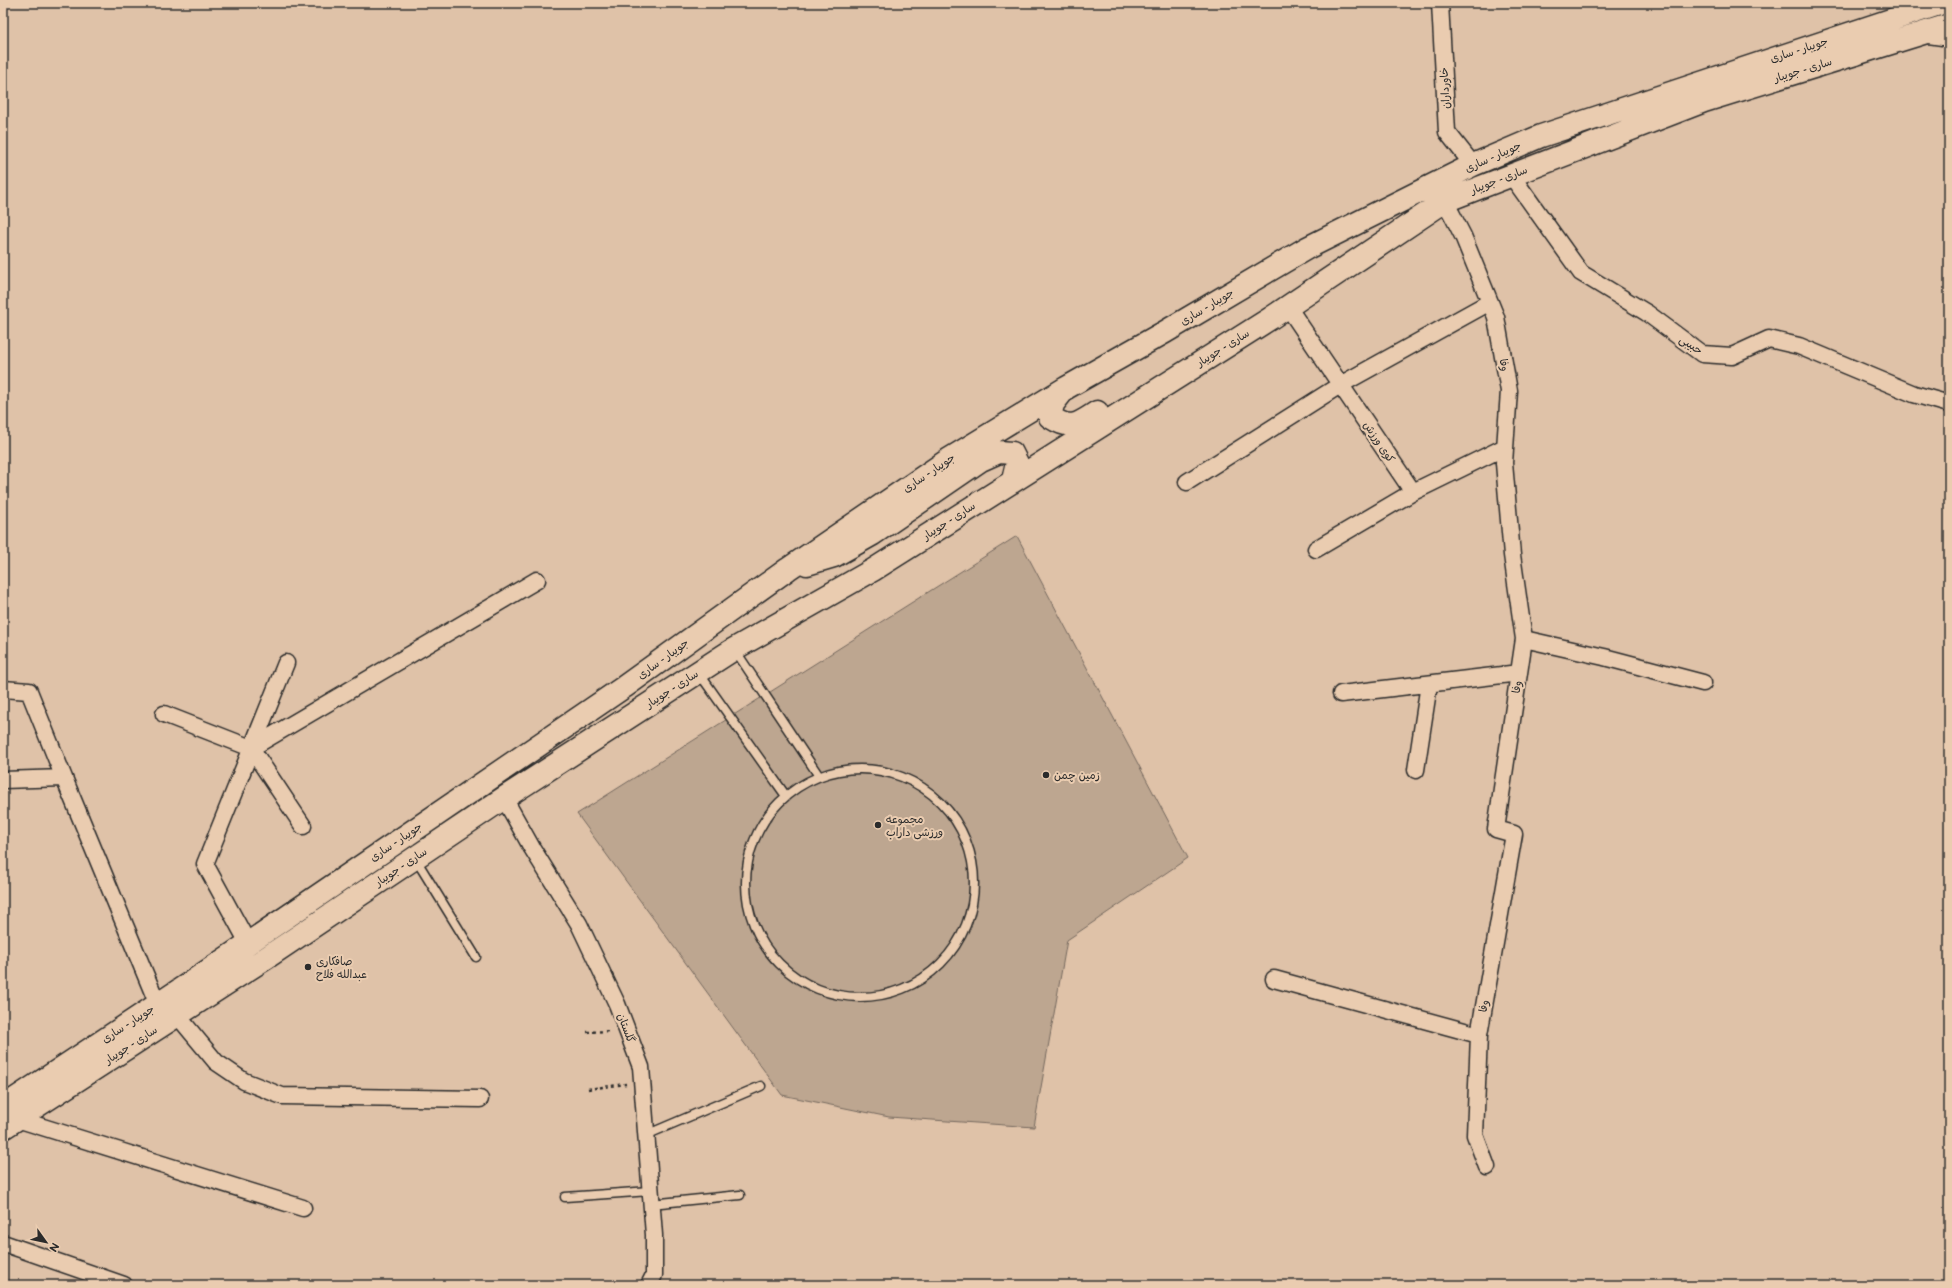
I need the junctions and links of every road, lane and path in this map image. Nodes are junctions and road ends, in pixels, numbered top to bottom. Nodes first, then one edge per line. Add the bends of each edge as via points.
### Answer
1 (1440, 3) edge
2 (1933, 4) edge
3 (1949, 25) edge
4 (1912, 36) junction
5 (1949, 42) edge
6 (1473, 165) junction
7 (1512, 175) junction
8 (1445, 201) junction
9 (1490, 302) junction
10 (1288, 307) junction
11 (1196, 365) junction
12 (1340, 385) junction
13 (1066, 388) junction
14 (1949, 404) edge
15 (1505, 447) junction
16 (1013, 480) junction
17 (1187, 482) dead end
18 (1413, 492) junction
19 (1316, 549) dead end
20 (788, 569) junction
21 (537, 580) dead end
22 (1524, 638) junction
23 (734, 649) junction
24 (286, 663) dead end
25 (699, 672) junction
26 (1519, 673) junction
27 (1703, 683) dead end
28 (1429, 684) junction
29 (3, 689) edge
30 (1341, 694) dead end
31 (164, 714) dead end
32 (251, 748) junction
33 (1416, 770) dead end
34 (819, 776) junction
35 (64, 778) junction
36 (3, 780) edge
37 (786, 796) junction
38 (504, 798) junction
39 (303, 826) dead end
40 (415, 858) junction
41 (248, 943) junction
42 (476, 957) dead end
43 (1274, 979) dead end
44 (158, 1005) junction
45 (177, 1016) junction
46 (627, 1030) junction
47 (587, 1032) dead end
48 (1479, 1035) junction
49 (642, 1082) junction
50 (761, 1086) dead end
51 (588, 1089) dead end
52 (480, 1099) dead end
53 (8, 1118) edge
54 (646, 1135) junction
55 (1487, 1167) dead end
56 (740, 1195) dead end
57 (565, 1197) dead end
58 (651, 1198) junction
59 (303, 1208) dead end
60 (3, 1243) edge
61 (124, 1285) edge
62 (649, 1285) edge

1 - 6 street, خاورداران via 1447,132
2 - 6 highway, جویبار - ساری via 1542,136
3 - 4 highway, ساری - جویبار
4 - 5 lane
4 - 7 highway, ساری - جویبار via 1704,101
6 - 13 highway, جویبار - ساری via 1307,248
7 - 8 highway, ساری - جویبار
7 - 14 street, حبیبی via 1581,273 1647,313 1702,354 1732,356 1769,339 1799,346 1914,394
8 - 9 street, وفا via 1463,236
8 - 10 highway, ساری - جویبار
9 - 12 street
9 - 15 street, وفا via 1496,317 1509,391
10 - 11 highway, ساری - جویبار
10 - 12 street, کوی ورزش
11 - 13 highway via 1173,369 1140,383 1077,425 1063,425 1050,417 1053,404
11 - 16 highway, ساری - جویبار
12 - 17 street
12 - 18 street, کوی ورزش
13 - 20 highway, جویبار - ساری via 964,449
15 - 18 street
15 - 22 street, وفا via 1504,463 1512,555
16 - 20 highway via 1017,463 1012,453 999,452 981,460 874,534 834,556
16 - 23 highway, ساری - جویبار via 873,570
18 - 19 street
20 - 41 highway, جویبار - ساری via 624,687
21 - 32 street
22 - 26 street, وفا
22 - 27 street
23 - 25 highway, ساری - جویبار
23 - 34 lane
24 - 32 street
25 - 37 lane
25 - 38 highway, ساری - جویبار
26 - 28 street
26 - 48 street, وفا via 1496,829 1514,834
28 - 30 street
28 - 33 street
29 - 35 street via 29,691
31 - 32 street
32 - 39 street
32 - 41 street via 204,864
34 - 37 lane
34 - 37 lane via 857,768 895,773 929,791 955,817 970,850 975,886 968,922 950,954 923,978 889,993 853,997 816,988 783,968 759,937 747,900 748,862 761,826
35 - 36 street
35 - 44 street
38 - 40 highway, ساری - جویبار
38 - 46 street, گلستان via 579,924
40 - 42 lane
40 - 45 highway, ساری - جویبار
41 - 44 highway, جویبار - ساری
43 - 48 street
44 - 53 highway, جویبار - ساری
45 - 52 street via 216,1062 244,1081 282,1096
45 - 53 highway, ساری - جویبار
46 - 47 path
46 - 49 street, گلستان via 641,1067
48 - 55 street, وفا via 1475,1135
49 - 51 path
49 - 54 street, گلستان
50 - 54 lane
53 - 59 street
54 - 58 street, گلستان
56 - 58 lane
57 - 58 lane
58 - 62 street, گلستان via 654,1275
60 - 61 street

